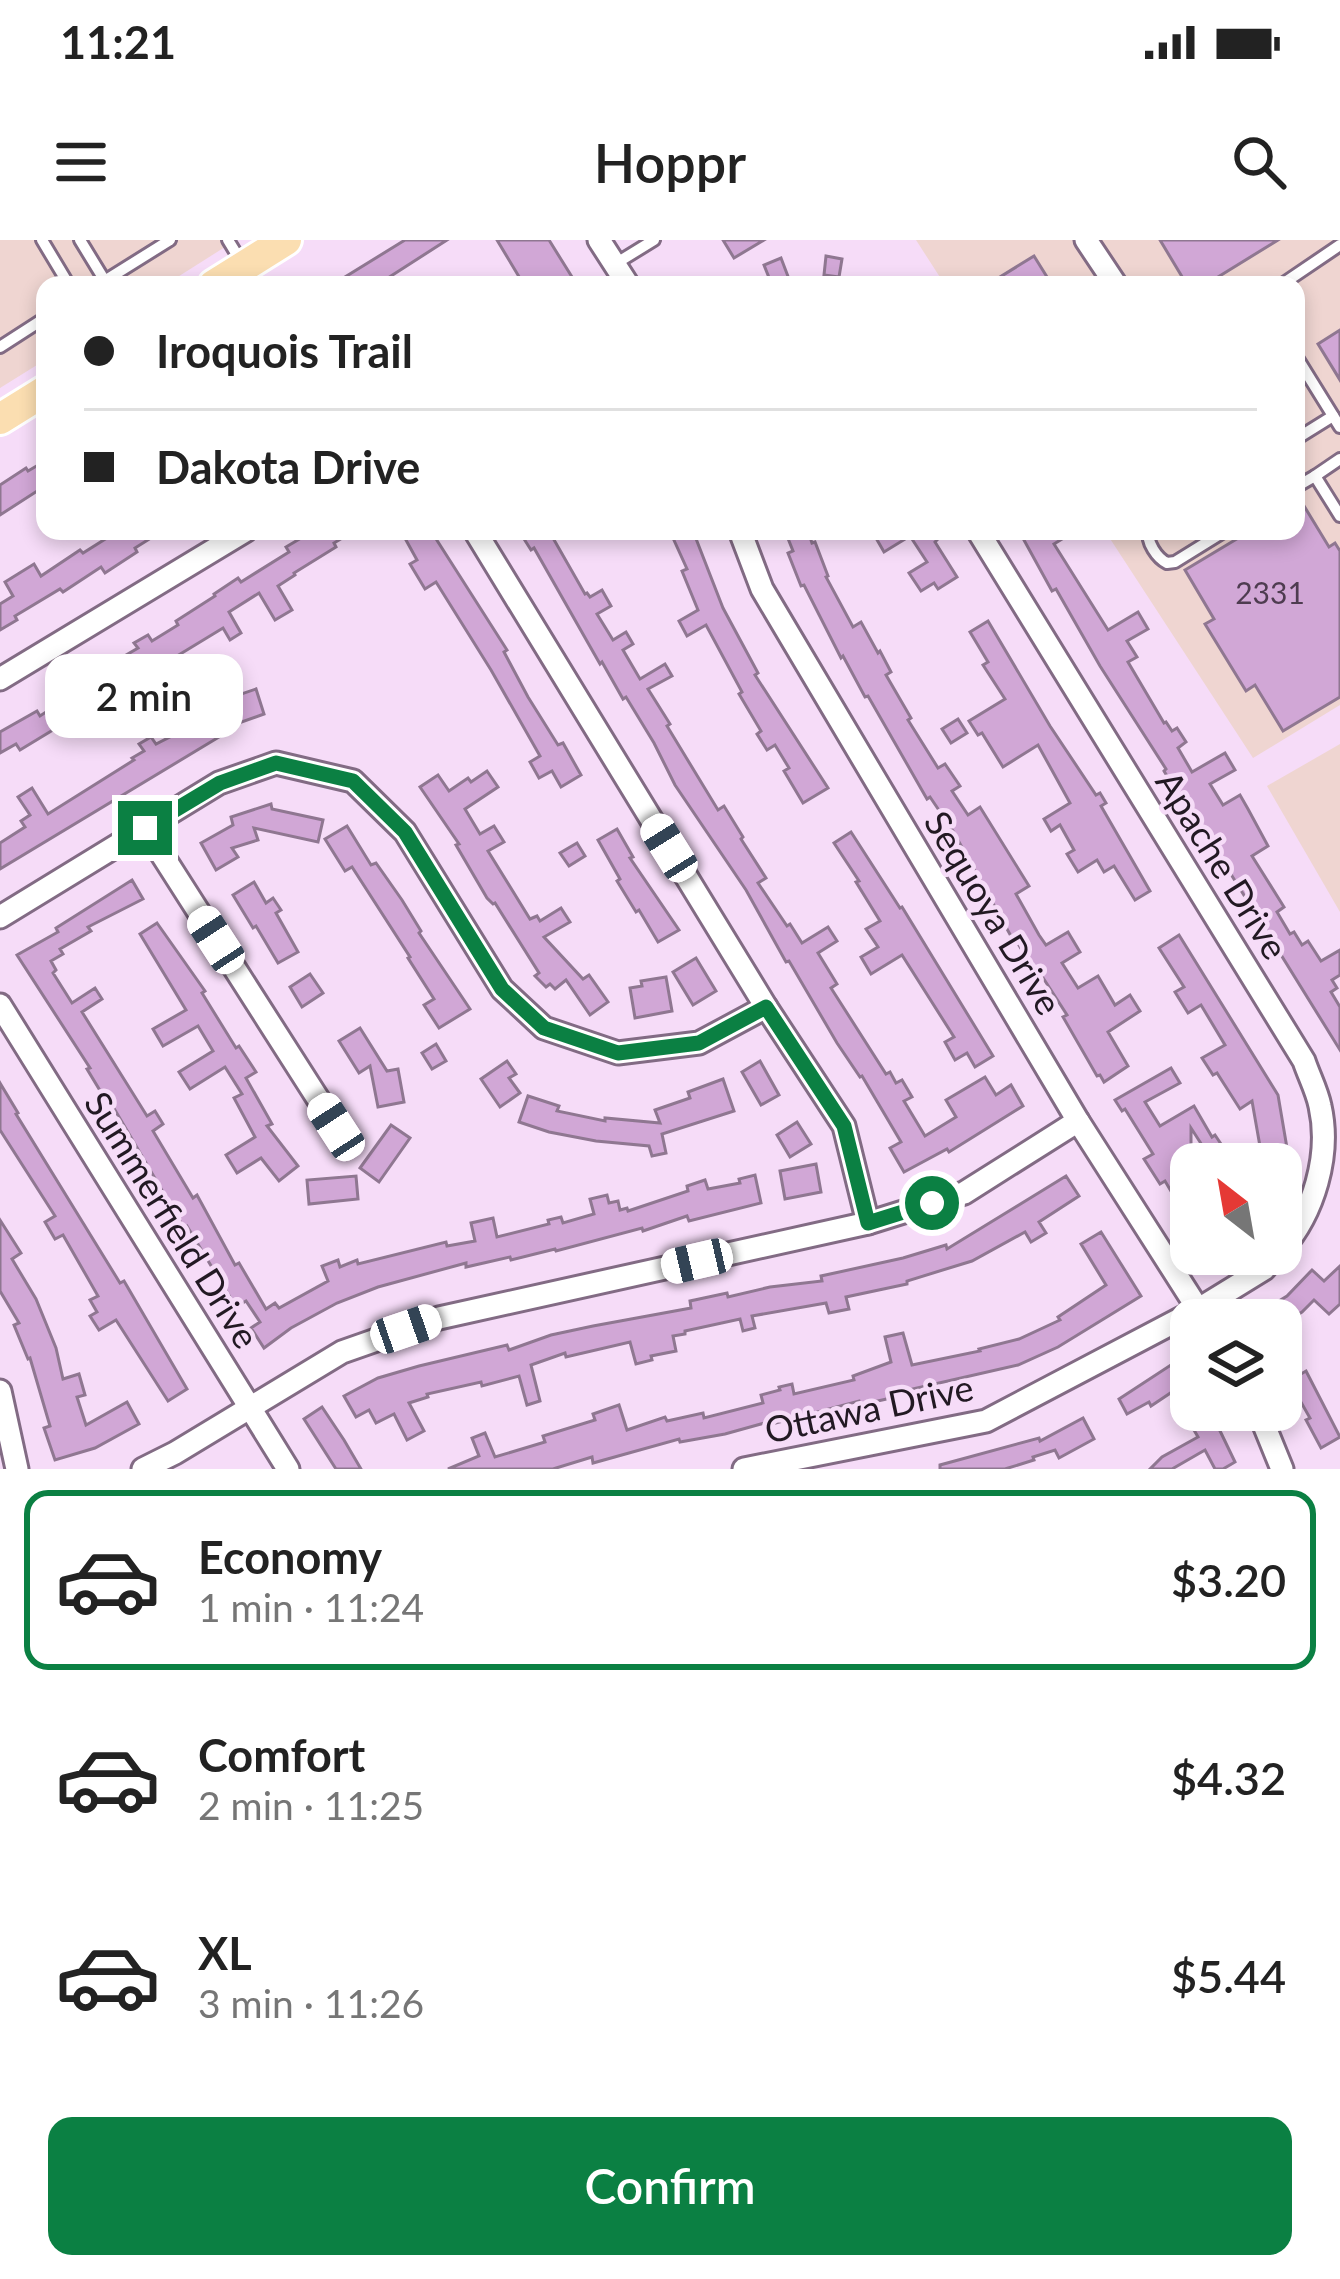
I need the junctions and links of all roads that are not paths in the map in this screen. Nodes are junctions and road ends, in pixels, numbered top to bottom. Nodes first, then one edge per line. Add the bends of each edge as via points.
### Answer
1 (42, 240) edge
2 (80, 240) edge
3 (138, 240) edge
4 (170, 240) edge
5 (286, 240) edge
6 (599, 240) edge
7 (654, 240) edge
8 (1086, 240) edge
9 (1340, 245) edge
10 (236, 253) edge
11 (147, 254) junction
12 (615, 264) junction
13 (64, 276) edge
14 (98, 276) edge
15 (112, 276) edge
16 (622, 276) edge
17 (1110, 276) edge
18 (1294, 276) edge
19 (36, 324) edge
20 (0, 346) edge
21 (1305, 370) edge
22 (36, 397) edge
23 (0, 419) edge
24 (1337, 422) edge
25 (1305, 435) edge
26 (1340, 460) edge
27 (1315, 476) junction
28 (1305, 482) edge
29 (1340, 516) edge
30 (230, 540) edge
31 (481, 540) edge
32 (743, 540) edge
33 (984, 540) edge
34 (1149, 540) edge
35 (1210, 540) edge
36 (0, 679) edge
37 (145, 828) junction
38 (0, 916) edge
39 (0, 1005) edge
40 (766, 1007) junction
41 (1078, 1121) junction
42 (336, 1127) dead end
43 (1302, 1221) edge
44 (868, 1223) junction
45 (1256, 1275) edge
46 (1192, 1299) edge
47 (1224, 1299) edge
48 (1170, 1331) edge
49 (0, 1391) edge
50 (248, 1406) junction
51 (1267, 1431) edge
52 (17, 1469) edge
53 (143, 1469) edge
54 (288, 1469) edge
55 (744, 1469) edge
56 (1282, 1469) edge

1 - 13 lane
2 - 14 lane
3 - 11 lane
4 - 11 lane
5 - 10 main road
6 - 12 street
7 - 12 lane
8 - 17 street
9 - 18 lane
11 - 15 lane
12 - 16 street
19 - 20 lane
21 - 24 lane
22 - 23 main road
24 - 25 lane
26 - 27 lane
27 - 28 lane
27 - 29 lane
30 - 36 street
31 - 40 street
32 - 41 street, Sequoya Drive via 762,589
33 - 43 street, Apache Drive via 1304,1061 1324,1142
34 - 35 lane via 1167,563
37 - 38 street
37 - 40 street via 220,783 276,763 353,781 405,832 502,989 544,1028 618,1053 699,1043
37 - 42 street
39 - 50 street, Summerfield Drive
40 - 44 street via 844,1126
41 - 44 street via 964,1192
41 - 46 street, Sequoya Drive
44 - 50 street via 439,1318 342,1352
45 - 47 street, Apache Drive
48 - 55 street, Ottawa Drive via 986,1421
49 - 52 street
50 - 53 street
50 - 54 street, Summerfield Drive
51 - 56 street

